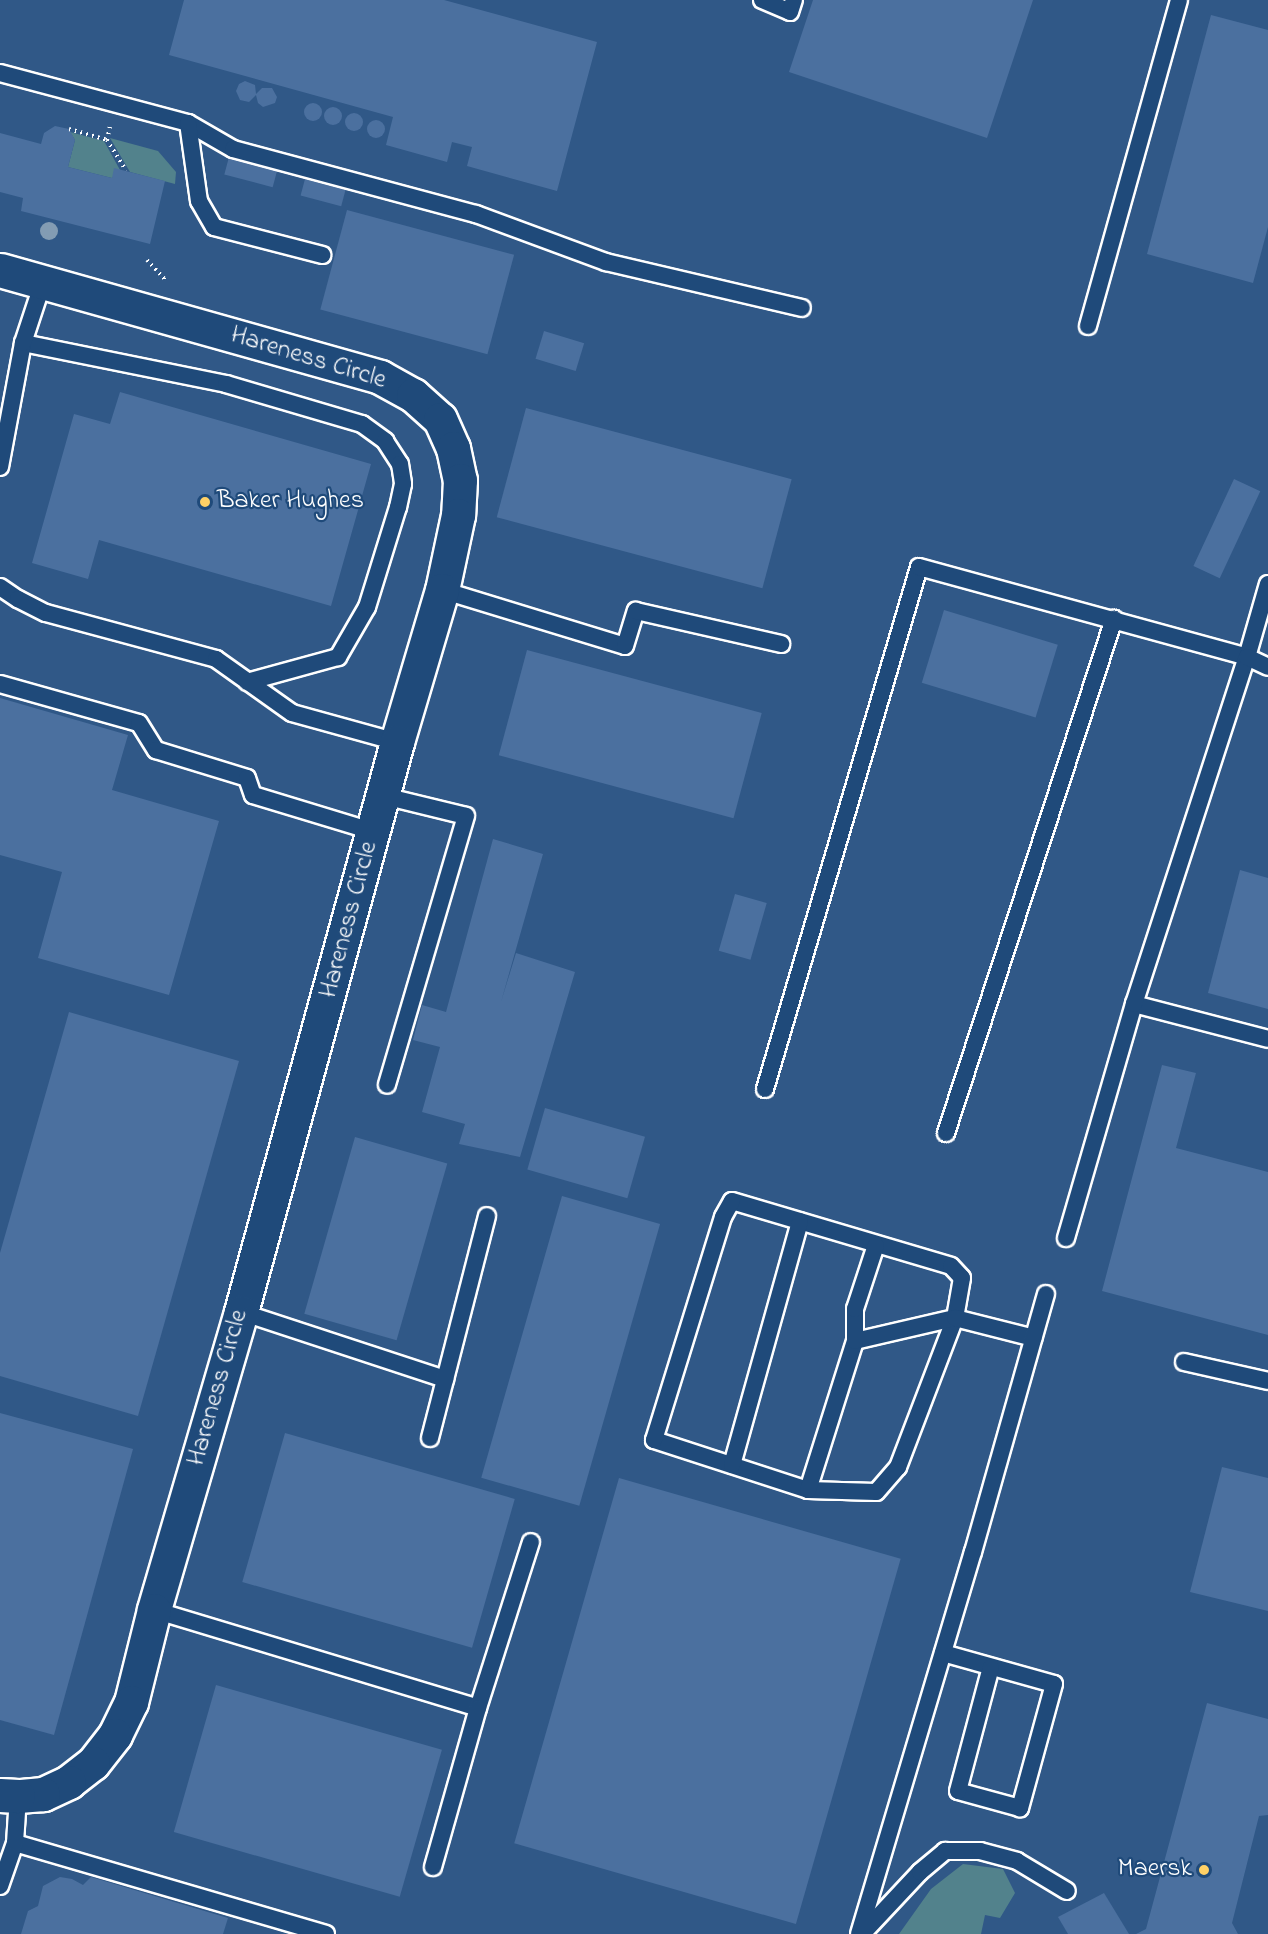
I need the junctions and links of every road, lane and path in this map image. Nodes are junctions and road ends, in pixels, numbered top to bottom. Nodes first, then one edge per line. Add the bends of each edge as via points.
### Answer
1 (762, 0) edge
2 (794, 0) edge
3 (1179, 0) edge
4 (0, 73) edge
5 (188, 123) junction
6 (69, 129) dead end
7 (126, 171) dead end
8 (322, 255) dead end
9 (0, 270) edge
10 (42, 282) junction
11 (802, 308) dead end
12 (1088, 326) dead end
13 (24, 343) junction
14 (0, 467) edge
15 (1268, 584) edge
16 (0, 587) edge
17 (442, 590) junction
18 (1114, 619) junction
19 (781, 644) dead end
20 (1247, 657) junction
21 (1268, 667) edge
22 (247, 682) junction
23 (0, 684) edge
24 (397, 742) junction
25 (384, 796) junction
26 (375, 832) junction
27 (1134, 1004) junction
28 (1268, 1039) edge
29 (387, 1085) dead end
30 (765, 1089) dead end
31 (946, 1133) dead end
32 (487, 1216) dead end
33 (800, 1221) junction
34 (1066, 1238) dead end
35 (876, 1245) junction
36 (1046, 1294) dead end
37 (241, 1312) junction
38 (955, 1318) junction
39 (1034, 1338) junction
40 (855, 1341) junction
41 (1184, 1362) dead end
42 (445, 1379) junction
43 (1268, 1381) edge
44 (430, 1438) dead end
45 (732, 1465) junction
46 (808, 1490) junction
47 (531, 1542) dead end
48 (154, 1610) junction
49 (943, 1653) junction
50 (991, 1667) junction
51 (478, 1708) junction
52 (9, 1796) edge
53 (15, 1843) junction
54 (434, 1867) dead end
55 (0, 1886) edge
56 (1067, 1892) dead end
57 (326, 1934) edge
58 (861, 1934) edge

1 - 2 lane via 790,12
3 - 12 lane
4 - 5 lane
5 - 8 lane via 199,201 214,227
5 - 11 lane via 233,149 476,214 606,262
6 - 7 path via 107,140
9 - 10 street, Hareness Circle
10 - 13 lane
10 - 17 street, Hareness Circle via 380,376 413,395 440,419 453,448 460,480 458,515
13 - 14 lane
13 - 22 lane via 226,384 363,424 385,441 400,464 403,484 367,607 338,657
15 - 20 lane
16 - 22 lane via 46,613 216,659
17 - 19 lane via 625,646 636,611
17 - 24 street, Hareness Circle
18 - 20 lane
18 - 30 lane via 919,567
18 - 31 lane
20 - 21 lane
20 - 27 lane
22 - 24 lane via 292,713
23 - 26 lane via 139,723 156,750 247,778 253,795
24 - 25 street, Hareness Circle
25 - 26 street, Hareness Circle
25 - 29 lane via 466,816
26 - 37 street, Hareness Circle
27 - 28 lane
27 - 34 lane
32 - 42 lane
33 - 35 lane
33 - 45 lane
33 - 45 lane via 732,1201 723,1217 654,1440
35 - 38 lane via 951,1266 962,1278
35 - 40 lane via 855,1310
36 - 39 lane
37 - 42 lane
37 - 48 street, Hareness Circle
38 - 39 lane
38 - 40 lane
38 - 46 lane via 898,1467 876,1492
39 - 49 lane
40 - 46 lane
41 - 43 lane
42 - 44 lane
45 - 46 lane
47 - 51 lane
48 - 51 lane
48 - 52 street, Hareness Circle via 131,1702 116,1735 93,1763 69,1782 43,1794
49 - 50 lane
49 - 58 lane
50 - 50 lane via 1054,1684 1020,1808 958,1791
51 - 54 lane
52 - 53 lane
53 - 55 lane
53 - 57 lane
56 - 58 lane via 1017,1861 980,1851 945,1851

